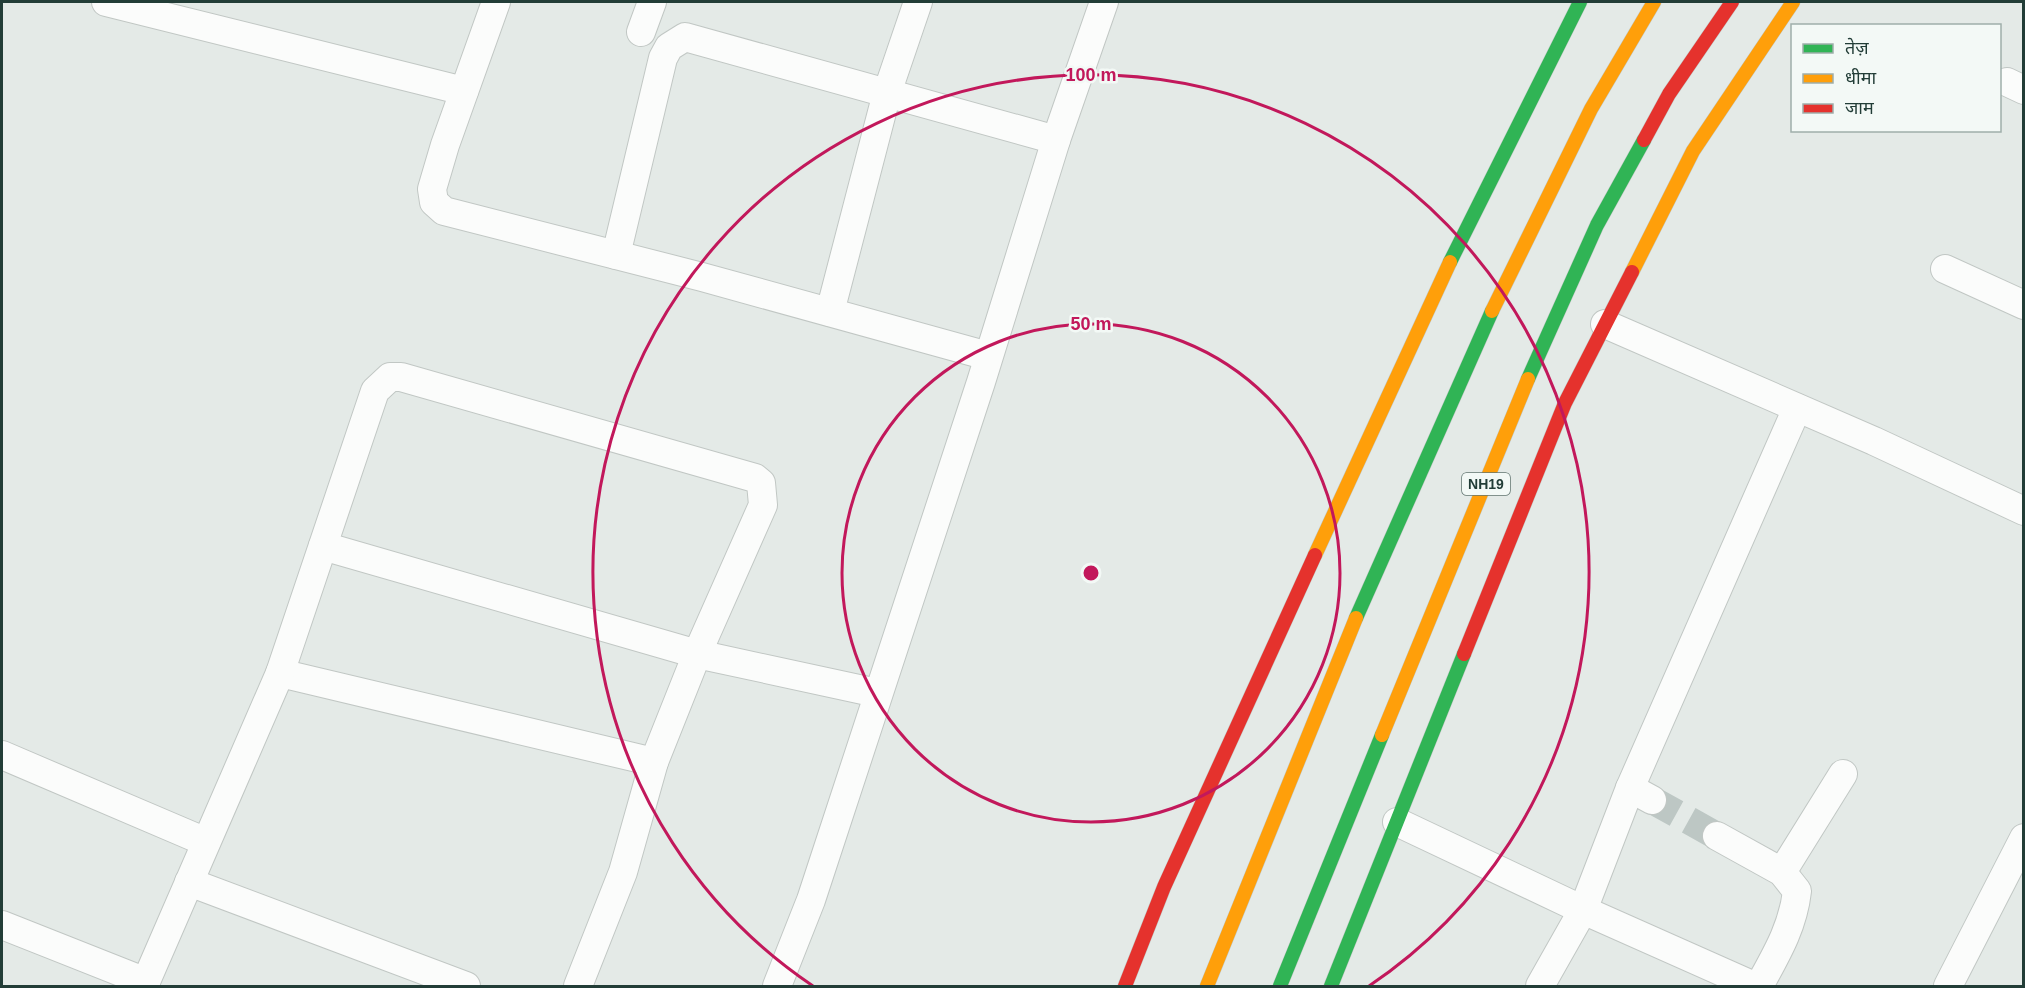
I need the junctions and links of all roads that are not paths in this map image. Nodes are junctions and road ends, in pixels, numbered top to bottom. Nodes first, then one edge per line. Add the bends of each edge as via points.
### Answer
1 (106, 2) edge
2 (496, 2) edge
3 (652, 2) edge
4 (918, 2) edge
5 (1104, 2) edge
6 (1580, 2) edge
7 (1654, 2) edge
8 (1732, 2) edge
9 (1793, 2) edge
10 (641, 32) dead end
11 (464, 91) junction
12 (887, 93) junction
13 (1056, 140) junction
14 (616, 255) junction
15 (1945, 269) dead end
16 (2024, 305) edge
17 (830, 312) junction
18 (1605, 324) junction
19 (988, 356) junction
20 (1797, 408) junction
21 (2024, 511) edge
22 (323, 546) junction
23 (697, 654) junction
24 (280, 673) junction
25 (877, 693) junction
26 (2, 755) edge
27 (654, 762) junction
28 (1843, 774) dead end
29 (1397, 822) junction
30 (1717, 836) tunnel mouth
31 (2024, 838) edge
32 (206, 842) junction
33 (1782, 872) junction
34 (189, 882) junction
35 (1583, 910) junction
36 (2, 925) edge
37 (419, 978) edge
38 (145, 984) edge
39 (466, 987) edge
40 (578, 987) edge
41 (777, 987) edge
42 (1125, 987) edge
43 (1207, 987) edge
44 (1280, 987) edge
45 (1331, 987) edge
46 (1540, 987) edge
47 (1754, 987) edge
48 (1759, 987) edge
49 (1948, 987) edge

1 - 11 street
2 - 11 street
3 - 10 street
4 - 12 street
5 - 13 street
6 - 42 main road via 1428,307 1164,887
7 - 43 main road via 1632,34 1556,177 1450,400 1341,650
8 - 44 main road, NH19 via 1669,94 1597,225 1542,345
9 - 18 main road via 1693,151
11 - 14 street via 432,189 434,202 444,211
12 - 13 street
12 - 14 street via 685,37 676,41 663,58
12 - 17 street
13 - 19 street
14 - 17 street
15 - 16 street
17 - 19 street
18 - 20 street
18 - 29 main road via 1565,403
19 - 25 street
20 - 21 street
20 - 35 street via 1641,794
22 - 23 street
22 - 23 street via 375,391 390,377 656,449 755,478 764,494 763,505
22 - 24 street
23 - 25 street
23 - 27 street
24 - 27 street
24 - 32 street
25 - 41 street via 811,900
26 - 32 street
27 - 40 street via 623,872
28 - 33 street
29 - 35 street
29 - 45 main road
30 - 33 street
31 - 49 street
32 - 34 street
33 - 48 street via 1797,891 1795,914
34 - 37 street
34 - 38 street
35 - 46 street
35 - 47 street
36 - 38 street
37 - 39 street

